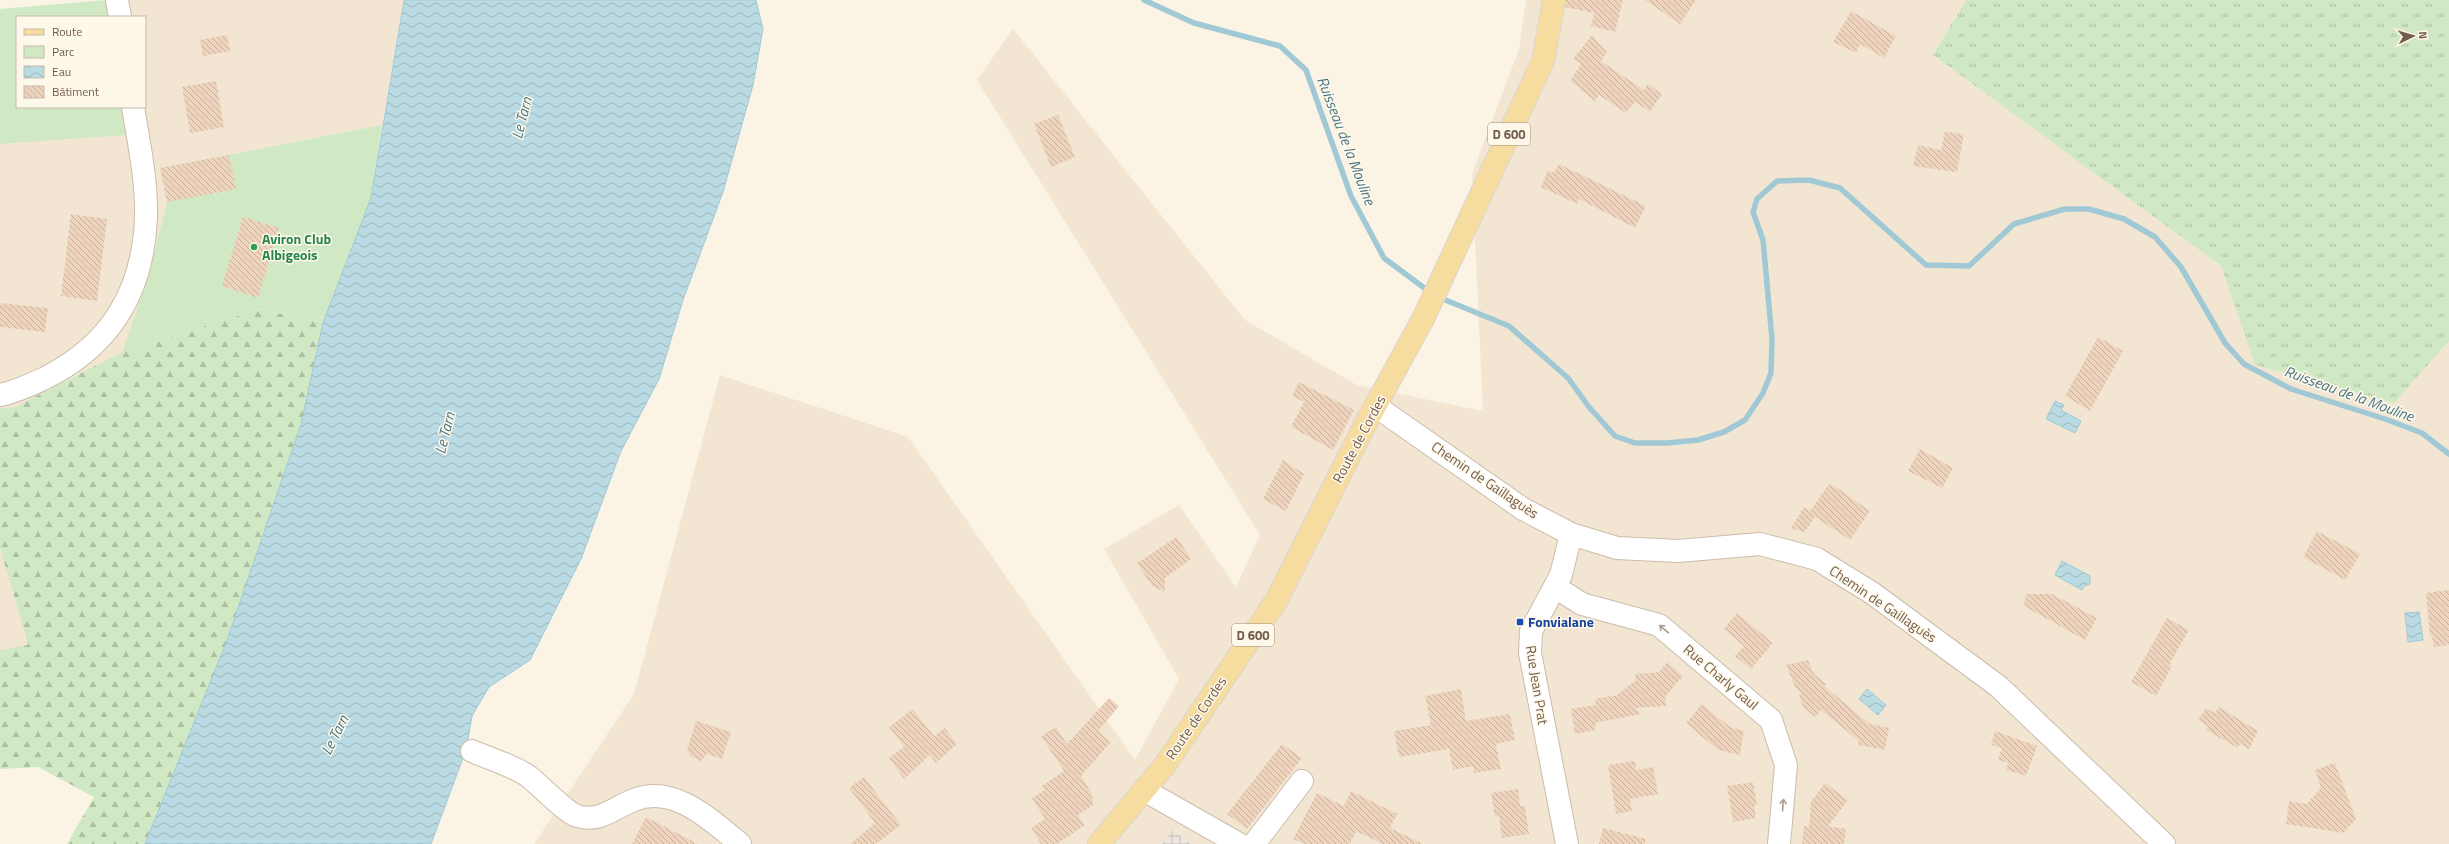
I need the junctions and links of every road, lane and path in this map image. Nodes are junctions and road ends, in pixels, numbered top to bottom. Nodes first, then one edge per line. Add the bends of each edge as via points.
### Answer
1 (117, 0) edge
2 (1554, 0) edge
3 (120, 16) edge
4 (133, 108) edge
5 (0, 395) edge
6 (1377, 407) junction
7 (1571, 534) junction
8 (1555, 587) junction
9 (472, 751) dead end
10 (1302, 781) dead end
11 (1144, 790) junction
12 (740, 844) edge
13 (1099, 844) edge
14 (1239, 844) edge
15 (1254, 844) edge
16 (1567, 844) edge
17 (1779, 844) edge
18 (2164, 844) edge

1 - 3 street
2 - 6 main road, Route de Cordes / D 600 via 1543,61 1423,319
4 - 5 street via 145,190 146,219 141,261 129,299 87,353 66,368 16,392
6 - 7 street, Chemin de Gaillaguès via 1524,509
6 - 11 main road, Route de Cordes / D 600 via 1366,422 1276,601 1165,764
7 - 8 street, Rue Jean Prat via 1561,575
7 - 18 street, Chemin de Gaillaguès via 1617,548 1678,551 1760,544 1817,559 1872,593 1998,686
8 - 16 street, Rue Jean Prat via 1531,630 1530,653
17 -> 8 street, Rue Charly Gaul via 1786,765 1772,720 1659,625 1582,604
9 - 12 street via 527,776 576,816 590,818 613,812 634,800 655,795 684,802
10 - 15 street
11 - 13 main road, Route de Cordes / D 600
11 - 14 street

